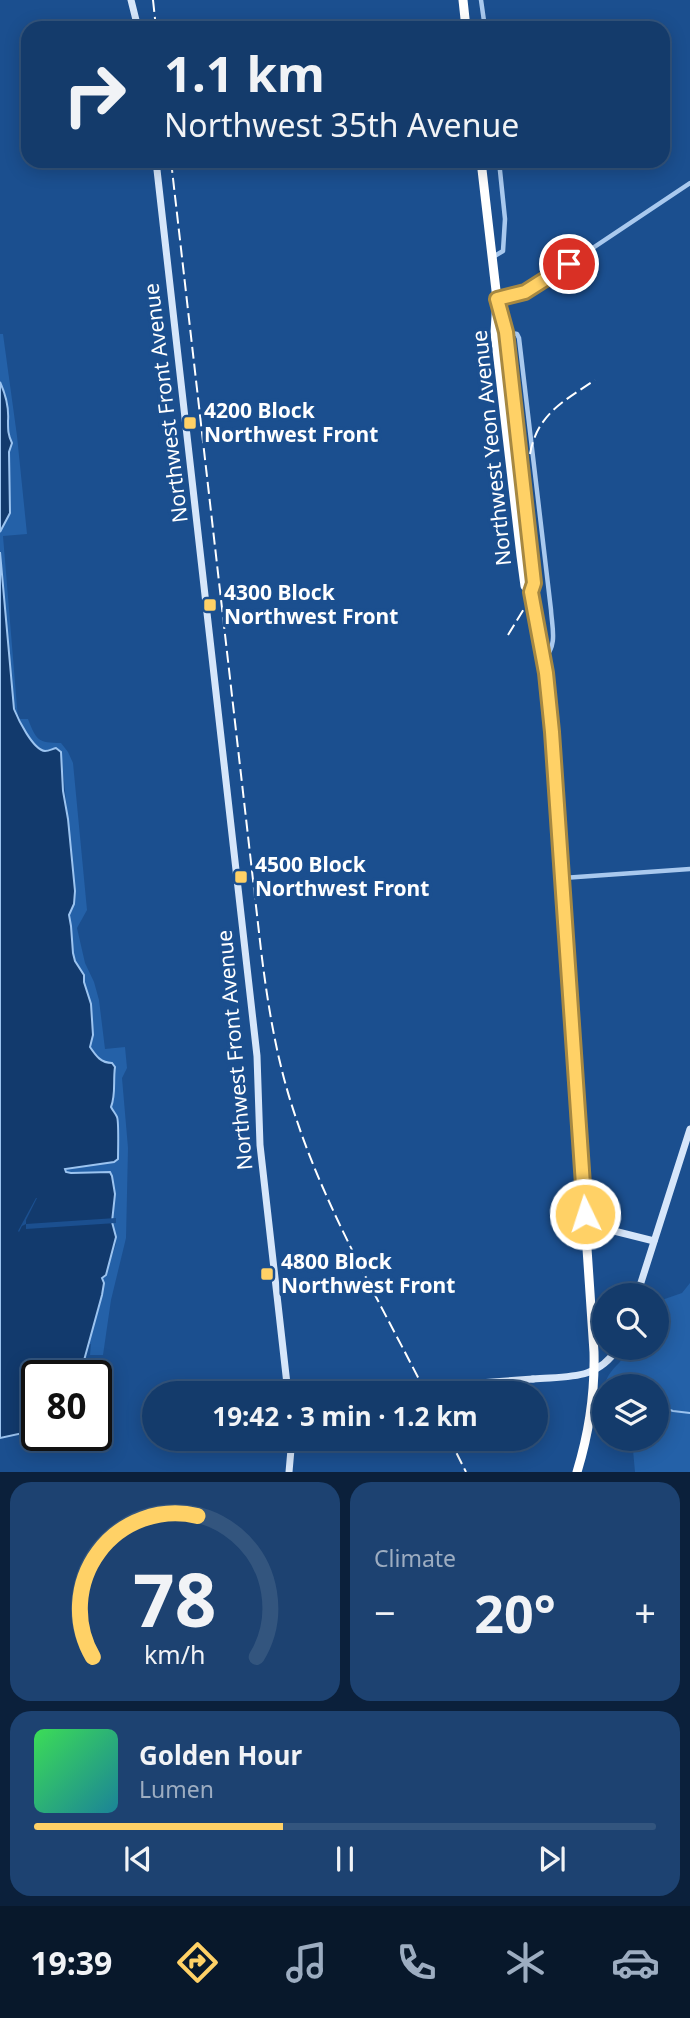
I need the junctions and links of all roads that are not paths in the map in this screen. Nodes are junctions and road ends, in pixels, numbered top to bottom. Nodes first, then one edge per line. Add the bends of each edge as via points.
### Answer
1 (131, 0) edge
2 (463, 0) edge
3 (481, 0) edge
4 (136, 21) edge
5 (465, 21) edge
6 (484, 21) edge
7 (157, 168) edge
8 (482, 168) edge
9 (500, 168) edge
10 (690, 183) edge
11 (492, 257) junction
12 (497, 299) junction
13 (506, 332) junction
14 (531, 592) junction
15 (544, 660) junction
16 (690, 869) edge
17 (562, 878) junction
18 (690, 1129) edge
19 (586, 1226) junction
20 (654, 1241) junction
21 (640, 1283) edge
22 (607, 1360) edge
23 (595, 1371) junction
24 (288, 1381) edge
25 (506, 1381) edge
26 (291, 1451) edge
27 (289, 1472) edge
28 (577, 1472) edge

1 - 4 main road
2 - 5 highway
3 - 6 street
7 - 24 main road, Northwest Front Avenue via 257,1052 260,1144
8 - 11 highway, Northwest Yeon Avenue
9 - 11 street via 503,251
10 - 12 street via 530,290
11 - 12 highway, Northwest Yeon Avenue
12 - 13 highway, Northwest Yeon Avenue
12 - 14 highway, Northwest Yeon Avenue via 495,333 522,566 525,586
13 - 14 highway, Northwest Yeon Avenue via 534,583
13 - 15 street via 519,338 552,620 554,642
14 - 15 highway, Northwest Yeon Avenue
15 - 17 highway, Northwest Yeon Avenue
16 - 17 street
17 - 19 highway, Northwest Yeon Avenue
18 - 20 main road
19 - 20 main road
19 - 23 highway, Northwest Yeon Avenue
20 - 21 main road
22 - 23 main road
23 - 25 main road, bridge
23 - 28 highway, Northwest Yeon Avenue
26 - 27 main road

